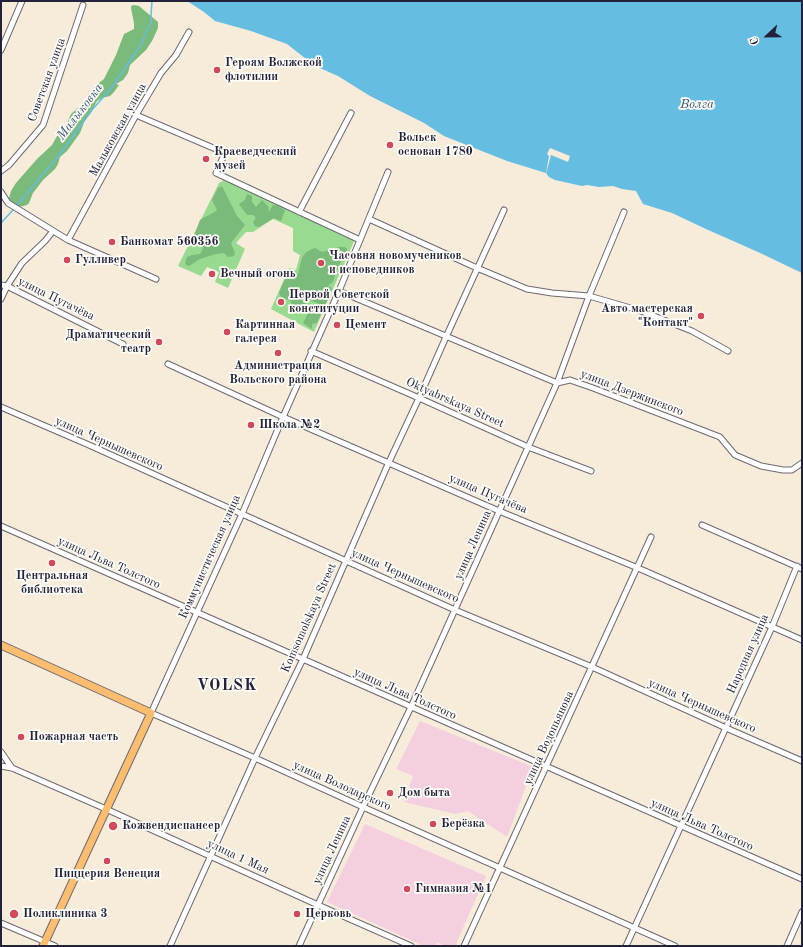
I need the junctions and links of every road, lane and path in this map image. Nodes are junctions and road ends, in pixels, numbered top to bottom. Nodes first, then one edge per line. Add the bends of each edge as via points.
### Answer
1 (22, 1) edge
2 (83, 5) dead end
3 (189, 32) dead end
4 (1, 50) edge
5 (351, 113) dead end
6 (136, 115) junction
7 (1, 171) edge
8 (388, 172) dead end
9 (1, 192) edge
10 (504, 210) dead end
11 (299, 212) junction
12 (624, 212) dead end
13 (369, 219) junction
14 (53, 231) junction
15 (68, 240) junction
16 (360, 240) junction
17 (477, 268) junction
18 (156, 279) dead end
19 (1, 285) edge
20 (7, 286) junction
21 (338, 290) junction
22 (589, 296) junction
23 (1, 299) edge
24 (446, 337) junction
25 (123, 344) dead end
26 (728, 350) dead end
27 (311, 351) junction
28 (168, 364) dead end
29 (556, 383) junction
30 (419, 398) junction
31 (1, 407) edge
32 (283, 416) junction
33 (528, 447) junction
34 (389, 462) junction
35 (802, 463) edge
36 (591, 471) dead end
37 (499, 511) junction
38 (242, 514) junction
39 (702, 525) dead end
40 (1, 526) edge
41 (651, 538) dead end
42 (346, 560) junction
43 (638, 568) junction
44 (799, 568) edge
45 (455, 610) junction
46 (196, 613) junction
47 (772, 627) junction
48 (802, 640) edge
49 (1, 645) edge
50 (303, 659) junction
51 (592, 667) junction
52 (411, 707) junction
53 (151, 713) junction
54 (726, 728) junction
55 (1, 752) edge
56 (255, 758) junction
57 (802, 761) edge
58 (1, 766) edge
59 (546, 767) junction
60 (12, 768) junction
61 (363, 807) junction
62 (106, 809) junction
63 (681, 826) junction
64 (211, 856) junction
65 (500, 868) junction
66 (802, 879) edge
67 (318, 905) junction
68 (802, 912) edge
69 (1, 923) edge
70 (634, 928) junction
71 (44, 944) edge
72 (56, 946) edge
73 (170, 946) edge
74 (299, 946) edge
75 (411, 946) edge
76 (464, 946) edge
77 (626, 946) edge
78 (675, 946) edge
79 (787, 946) edge

1 - 4 street
2 - 7 street, Советская улица via 44,126
3 - 6 street, Малыковская улица
5 - 11 street
6 - 11 street via 225,153 216,173
6 - 15 street, Малыковская улица
8 - 13 street, Коммунистическая улица
9 - 14 street via 8,203
10 - 17 street, Komsomolskaya Street
11 - 16 street
12 - 22 street, улица Ленина
13 - 16 street, Коммунистическая улица
13 - 17 street
14 - 15 street
14 - 20 street via 22,263
15 - 18 street
16 - 21 street, Коммунистическая улица
17 - 22 street via 527,289
17 - 24 street, Komsomolskaya Street
19 - 20 street, улица Пугачёва
20 - 23 street
20 - 25 street, улица Пугачёва
21 - 24 street, улица Дзержинского
21 - 27 street, Коммунистическая улица
22 - 26 street via 641,311 685,328
22 - 29 street, улица Ленина
24 - 29 street, улица Дзержинского
24 - 30 street, Komsomolskaya Street
27 - 30 street, Oktyabrskaya Street
27 - 32 street, Коммунистическая улица
28 - 32 street, улица Пугачёва
29 - 33 street, улица Ленина
29 - 35 street, улица Дзержинского via 570,380 720,437 735,455 761,466 792,470
30 - 33 street, Oktyabrskaya Street
30 - 34 street, Komsomolskaya Street
31 - 38 street, улица Чернышевского
32 - 34 street, улица Пугачёва
32 - 38 street, Коммунистическая улица
33 - 36 street, Oktyabrskaya Street
33 - 37 street, улица Ленина
34 - 37 street, улица Пугачёва
34 - 42 street, Komsomolskaya Street
37 - 43 street, улица Пугачёва
37 - 45 street, улица Ленина
38 - 42 street, улица Чернышевского
38 - 46 street, Коммунистическая улица
39 - 44 street
40 - 46 street, улица Льва Толстого
41 - 43 street, улица Водопьянова
42 - 45 street, улица Чернышевского
42 - 50 street, Komsomolskaya Street
43 - 47 street, улица Пугачёва
43 - 51 street, улица Водопьянова
44 - 47 street, Народная улица
45 - 51 street, улица Чернышевского
45 - 52 street, улица Ленина
46 - 50 street, улица Льва Толстого
46 - 53 street, Коммунистическая улица
47 - 48 street, улица Пугачёва
47 - 54 street, Народная улица
49 - 53 main road, улица Володарского
50 - 52 street, улица Льва Толстого
50 - 56 street, Komsomolskaya Street
51 - 54 street, улица Чернышевского
51 - 59 street, улица Водопьянова
52 - 59 street, улица Льва Толстого
52 - 61 street, улица Ленина
53 - 56 street, улица Володарского
53 - 62 main road, Коммунистическая улица
54 - 57 street, улица Чернышевского
54 - 63 street, Народная улица
55 - 60 street
56 - 61 street, улица Володарского
56 - 64 street, Komsomolskaya Street
58 - 60 street, улица 1 Мая
59 - 63 street, улица Льва Толстого
59 - 65 street, улица Водопьянова
60 - 62 street, улица 1 Мая
61 - 65 street, улица Володарского
61 - 67 street, улица Ленина
62 - 64 street, улица 1 Мая
62 - 71 main road, Коммунистическая улица
63 - 66 street, улица Льва Толстого
63 - 70 street, Народная улица
64 - 67 street, улица 1 Мая
64 - 73 street, Komsomolskaya Street
65 - 70 street, улица Володарского
65 - 76 street, улица Водопьянова
67 - 74 street, улица Ленина
67 - 75 street, улица 1 Мая
68 - 79 street
69 - 71 street
70 - 77 street, Народная улица
70 - 78 street, улица Володарского
71 - 72 street

